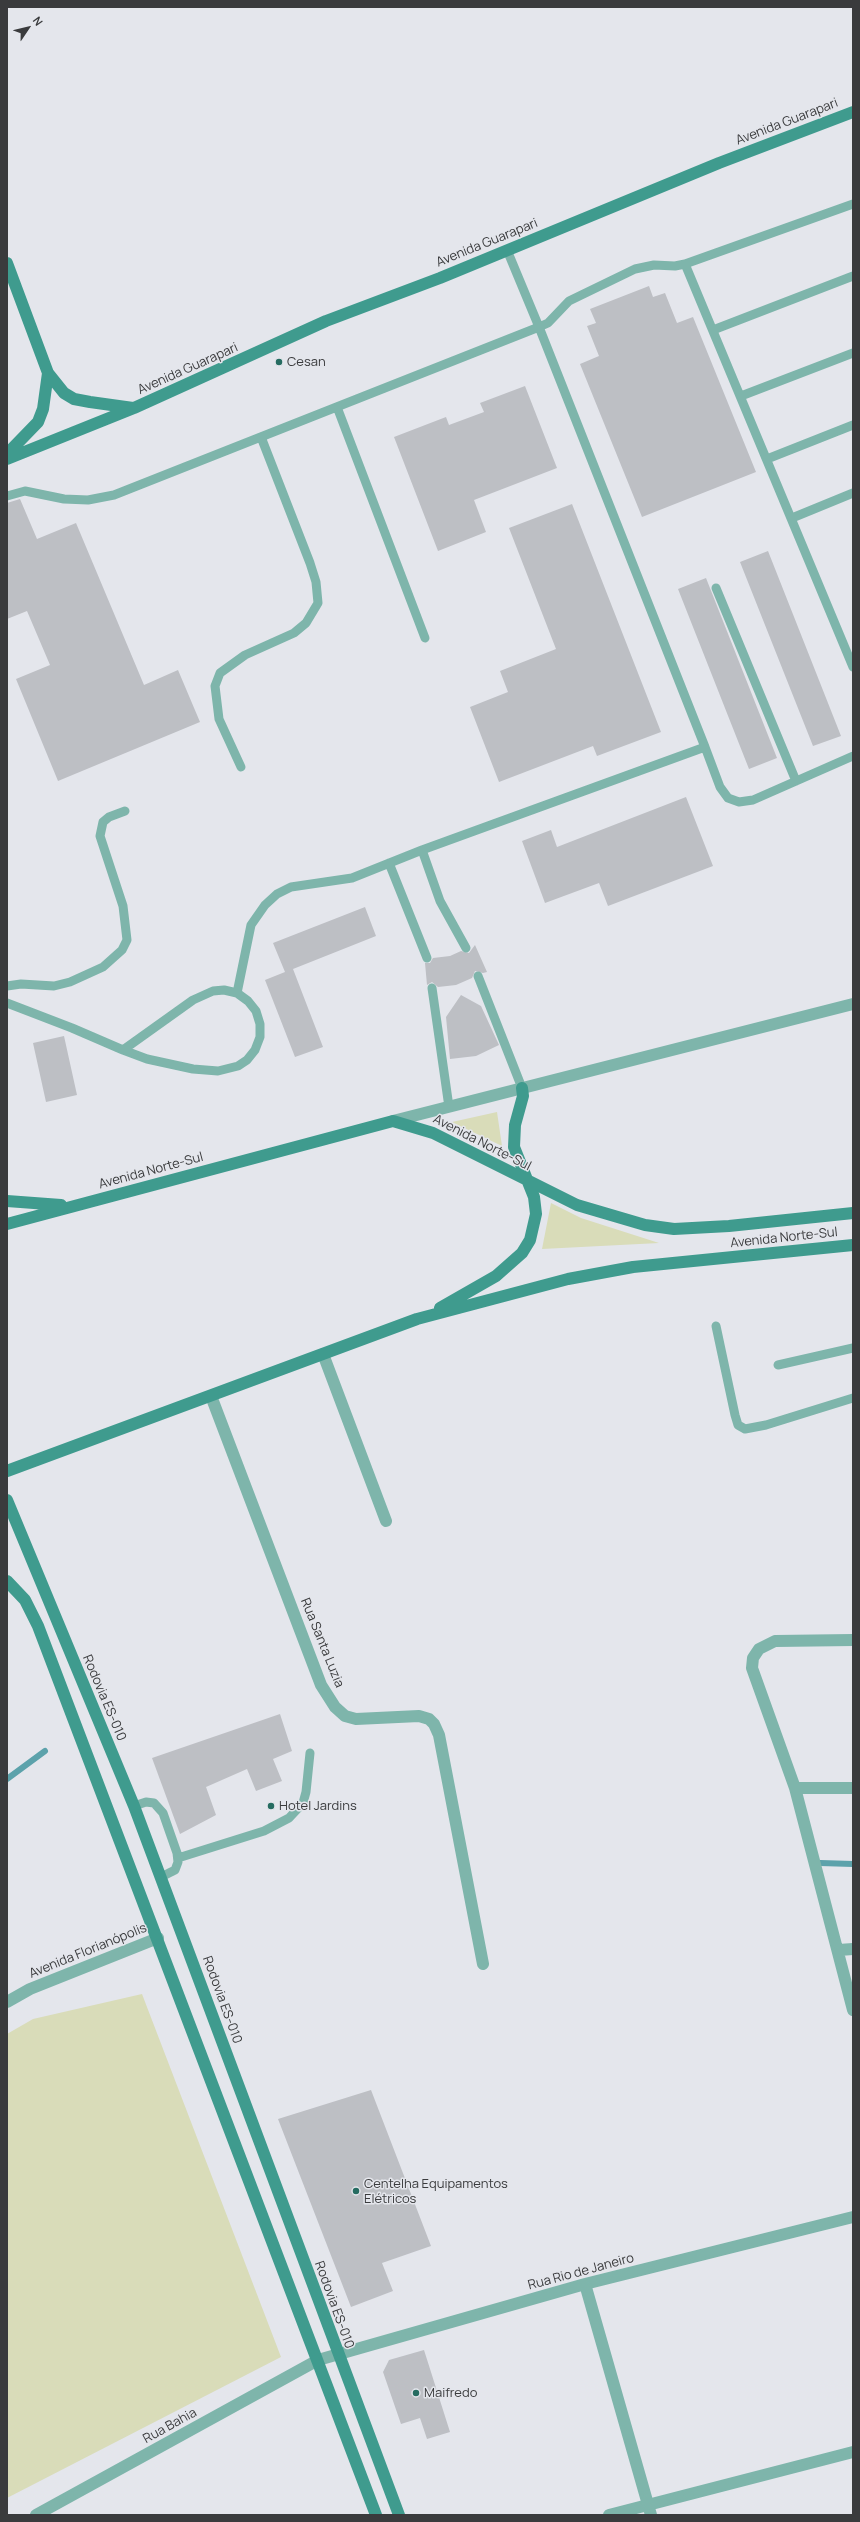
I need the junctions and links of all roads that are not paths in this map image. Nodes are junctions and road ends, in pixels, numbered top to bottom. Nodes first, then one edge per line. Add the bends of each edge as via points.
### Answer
1 (853, 112) edge
2 (853, 204) edge
3 (507, 250) junction
4 (7, 263) edge
5 (685, 264) junction
6 (853, 276) edge
7 (539, 327) junction
8 (713, 330) junction
9 (853, 353) edge
10 (48, 372) junction
11 (741, 396) junction
12 (337, 407) junction
13 (134, 408) junction
14 (853, 425) edge
15 (261, 437) junction
16 (7, 454) edge
17 (7, 459) edge
18 (767, 459) junction
19 (853, 494) edge
20 (7, 496) edge
21 (792, 518) junction
22 (716, 588) dead end
23 (425, 638) dead end
24 (853, 667) edge
25 (705, 747) junction
26 (853, 756) edge
27 (241, 767) dead end
28 (796, 781) junction
29 (125, 811) dead end
30 (422, 850) junction
31 (390, 863) junction
32 (466, 948) dead end
33 (427, 958) dead end
34 (478, 976) dead end
35 (7, 986) edge
36 (432, 988) dead end
37 (237, 993) junction
38 (7, 1003) edge
39 (853, 1004) edge
40 (123, 1050) junction
41 (522, 1088) junction
42 (449, 1107) junction
43 (393, 1121) junction
44 (530, 1182) junction
45 (7, 1201) edge
46 (73, 1206) junction
47 (853, 1213) edge
48 (7, 1224) edge
49 (853, 1245) edge
50 (417, 1319) junction
51 (716, 1326) dead end
52 (853, 1348) edge
53 (323, 1354) junction
54 (778, 1365) dead end
55 (212, 1396) junction
56 (853, 1398) edge
57 (7, 1471) edge
58 (7, 1500) edge
59 (386, 1521) dead end
60 (7, 1581) edge
61 (853, 1640) edge
62 (310, 1753) dead end
63 (795, 1788) junction
64 (853, 1788) edge
65 (134, 1806) junction
66 (178, 1858) junction
67 (161, 1877) junction
68 (158, 1938) junction
69 (853, 1949) edge
70 (839, 1950) junction
71 (483, 1964) dead end
72 (7, 2002) edge
73 (853, 2010) edge
74 (853, 2217) edge
75 (585, 2284) junction
76 (337, 2354) junction
77 (318, 2360) junction
78 (853, 2452) edge
79 (649, 2510) edge
80 (36, 2515) edge
81 (376, 2515) edge
82 (399, 2515) edge
83 (609, 2515) edge

1 - 3 main road, Avenida Guarapari via 726,160
2 - 5 lane
3 - 7 lane
3 - 13 main road, Avenida Guarapari via 326,321
4 - 10 main road
5 - 7 lane via 654,265 635,270 569,301 548,324
5 - 8 lane
6 - 8 lane
7 - 12 lane
7 - 25 lane
8 - 11 lane
9 - 11 lane
10 - 13 main road via 64,393 74,399
10 - 16 main road via 43,409 38,422
11 - 18 lane
12 - 15 lane
12 - 23 lane
13 - 17 main road, Avenida Guarapari
14 - 18 lane
15 - 20 lane via 103,497 88,500 64,499 26,491
15 - 27 lane via 310,563 316,582 318,603 306,623 294,633 245,655 220,673 215,686 219,719
18 - 21 lane
19 - 21 lane
21 - 24 lane
22 - 28 lane
25 - 28 lane via 720,787 728,798 739,802 753,800
25 - 30 lane
26 - 28 lane
29 - 35 lane via 103,822 100,836 123,906 127,940 122,950 103,966 70,982 54,986
30 - 31 lane
30 - 32 lane via 440,901
31 - 33 lane
31 - 37 lane via 352,878 291,887 277,894 251,925
34 - 41 lane
36 - 42 lane
37 - 40 lane via 224,990 203,994
37 - 40 lane via 256,1011 260,1024 260,1037 255,1050 238,1066 218,1071 193,1069 147,1059
38 - 40 lane
39 - 41 street
41 - 42 street
41 - 44 main road via 523,1096 515,1125 514,1147
42 - 43 street
43 - 44 main road, Avenida Norte-Sul via 433,1133
43 - 46 main road, Avenida Norte-Sul
44 - 47 main road, Avenida Norte-Sul via 578,1205 607,1215 645,1225 674,1229
44 - 50 main road via 536,1214 530,1240 522,1253 482,1285
45 - 46 main road
46 - 48 main road, Avenida Norte-Sul
49 - 50 main road, Avenida Norte-Sul via 633,1267 568,1279
50 - 53 main road, Avenida Norte-Sul
51 - 56 lane via 735,1415 738,1425 745,1429
52 - 54 lane
53 - 55 main road, Avenida Norte-Sul
53 - 59 street
55 - 57 main road, Avenida Norte-Sul
55 - 71 street, Rua Santa Luzia via 321,1684 335,1707 345,1716 356,1720 419,1716 429,1719 434,1724 439,1735
58 - 65 main road, Rodovia ES-010
60 - 68 main road via 25,1600 38,1626
61 - 63 street via 775,1641 758,1649 753,1658 752,1668
62 - 66 lane via 303,1803 289,1818 264,1831
63 - 64 street
63 - 70 street
65 - 66 lane via 150,1802 161,1808
65 - 67 main road, Rodovia ES-010
66 - 67 lane via 175,1870
67 - 76 main road, Rodovia ES-010
68 - 72 street, Avenida Florianópolis via 30,1989
68 - 77 main road
69 - 70 street
70 - 73 street
74 - 75 street, Rua Rio de Janeiro
75 - 76 street, Rua Rio de Janeiro
75 - 79 street
76 - 77 street, Rua Rio de Janeiro
76 - 82 main road, Rodovia ES-010
77 - 80 street, Rua Bahia
77 - 81 main road
78 - 79 street
79 - 83 street

